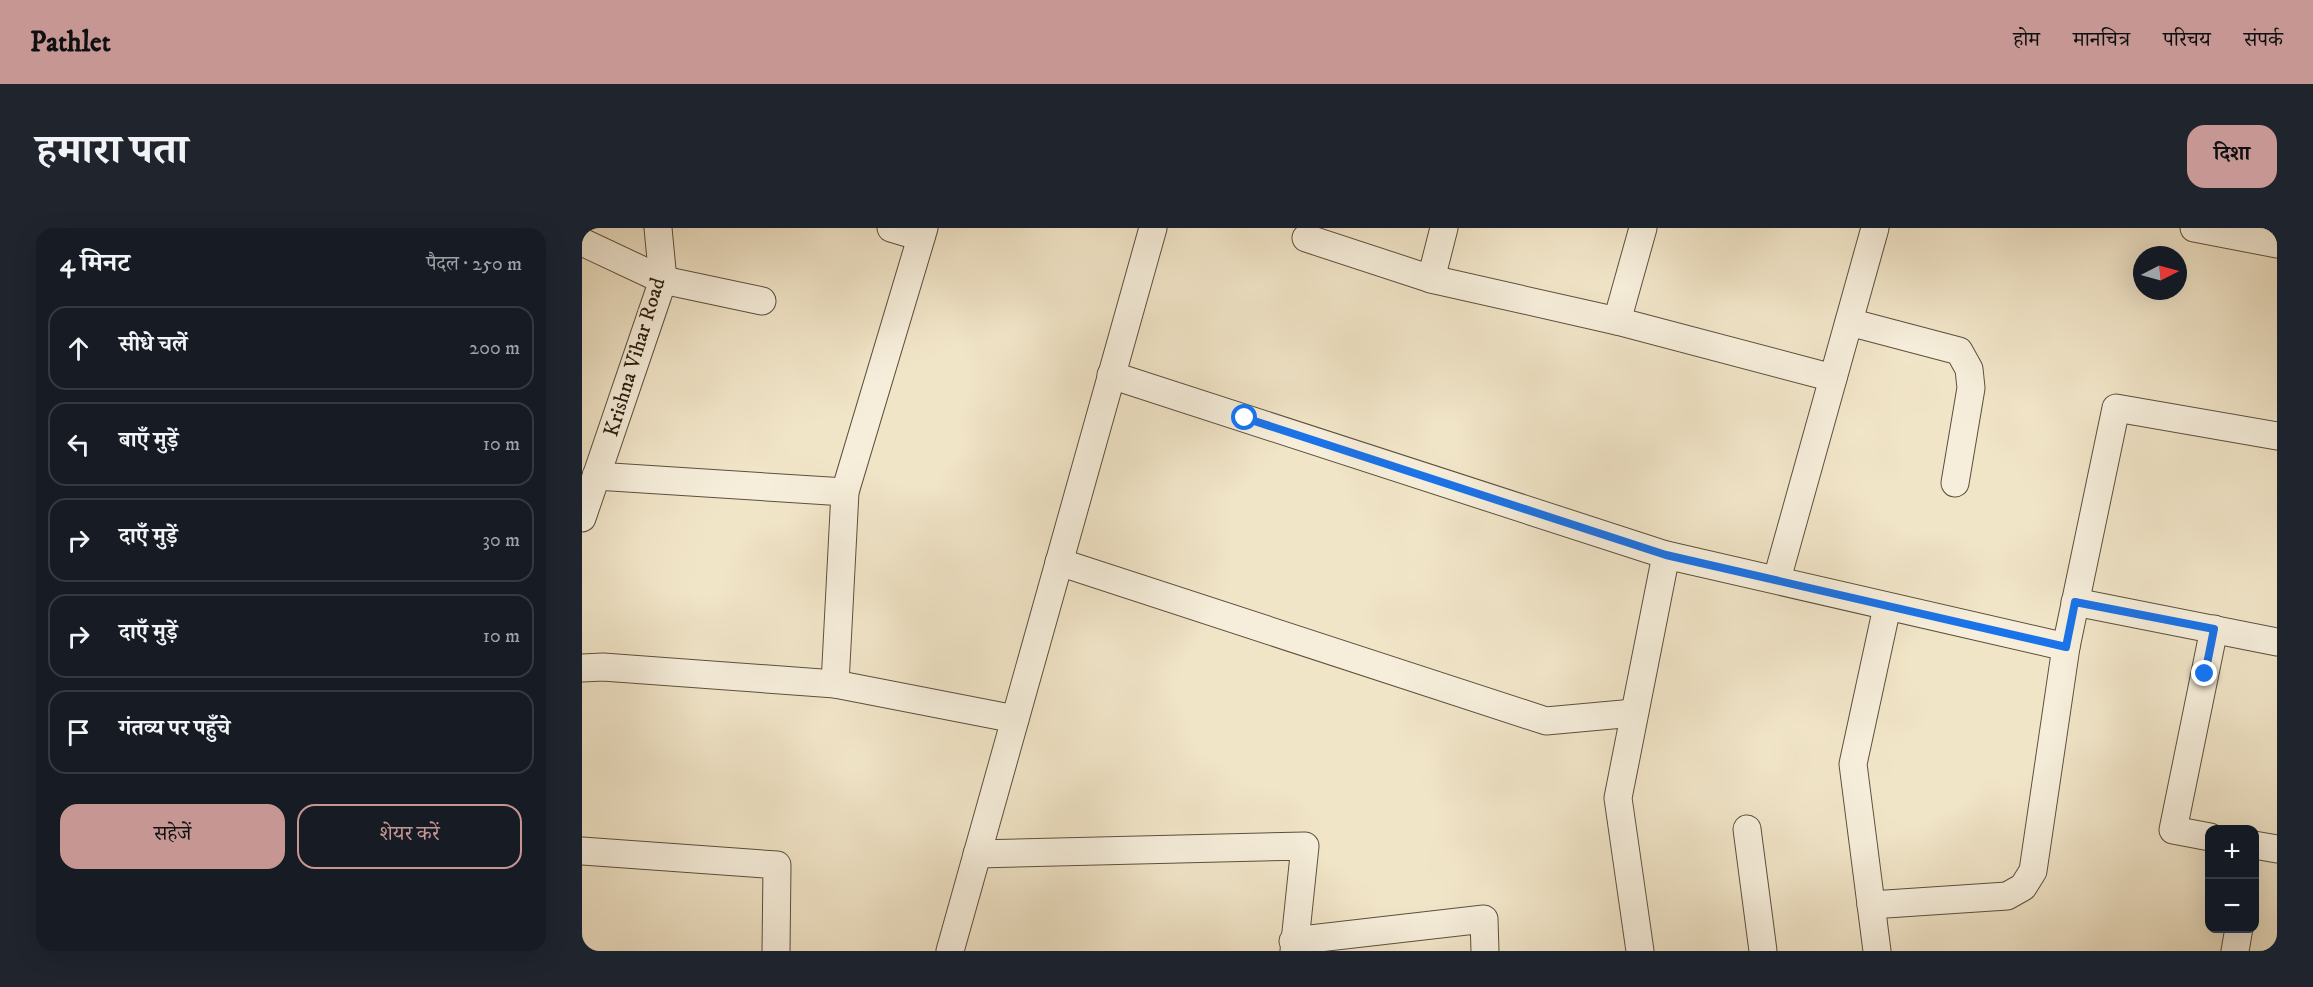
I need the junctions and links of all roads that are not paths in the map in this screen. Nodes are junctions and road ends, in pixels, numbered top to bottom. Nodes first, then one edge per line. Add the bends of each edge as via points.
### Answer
1 (658, 228) edge
2 (891, 228) edge
3 (1153, 228) edge
4 (1444, 228) edge
5 (1643, 228) edge
6 (1875, 228) edge
7 (2194, 228) edge
8 (922, 232) edge
9 (1306, 238) dead end
10 (582, 242) edge
11 (2277, 244) edge
12 (1431, 279) junction
13 (663, 280) junction
14 (762, 301) dead end
15 (1617, 321) junction
16 (1849, 322) junction
17 (1111, 375) junction
18 (1833, 378) junction
19 (2277, 436) edge
20 (596, 476) junction
21 (1955, 483) dead end
22 (845, 492) junction
23 (582, 518) edge
24 (1666, 555) junction
25 (1059, 562) junction
26 (1777, 579) junction
27 (2075, 602) junction
28 (1887, 608) junction
29 (2214, 629) junction
30 (2277, 642) edge
31 (2066, 647) junction
32 (582, 668) edge
33 (835, 684) junction
34 (1635, 713) junction
35 (1015, 719) junction
36 (1747, 829) dead end
37 (2205, 836) edge
38 (2259, 846) edge
39 (2277, 849) edge
40 (582, 850) edge
41 (977, 854) junction
42 (1871, 905) junction
43 (2238, 933) edge
44 (1294, 946) edge
45 (776, 951) edge
46 (950, 951) edge
47 (1485, 951) edge
48 (1640, 951) edge
49 (1763, 951) edge
50 (1877, 951) edge
51 (2235, 951) edge

1 - 13 street, Krishna Vihar Road
2 - 8 street
3 - 17 street
4 - 12 street
5 - 15 street
6 - 16 street
7 - 11 street
8 - 22 street
9 - 12 street
10 - 13 street
12 - 15 street
13 - 14 street
13 - 20 street, Krishna Vihar Road
15 - 18 street
16 - 18 street
16 - 21 street via 1959,351 1969,369 1971,388
17 - 24 street
17 - 25 street
18 - 26 street
19 - 27 street via 2116,408
20 - 22 street
20 - 23 street, Krishna Vihar Road
22 - 33 street
24 - 26 street
24 - 34 street
25 - 34 street via 1546,720
25 - 35 street
26 - 28 street
27 - 29 street
27 - 31 street
28 - 31 street
28 - 42 street via 1853,764
29 - 30 street
29 - 37 street via 2173,830
31 - 42 street via 2039,842 2033,871 2023,887 2007,896
32 - 33 street
33 - 35 street
34 - 48 street via 1618,798
35 - 41 street
36 - 49 street
38 - 39 street
40 - 45 street via 777,865
41 - 44 street via 1305,846
41 - 46 street
42 - 50 street
43 - 51 street
44 - 47 street via 1484,919

